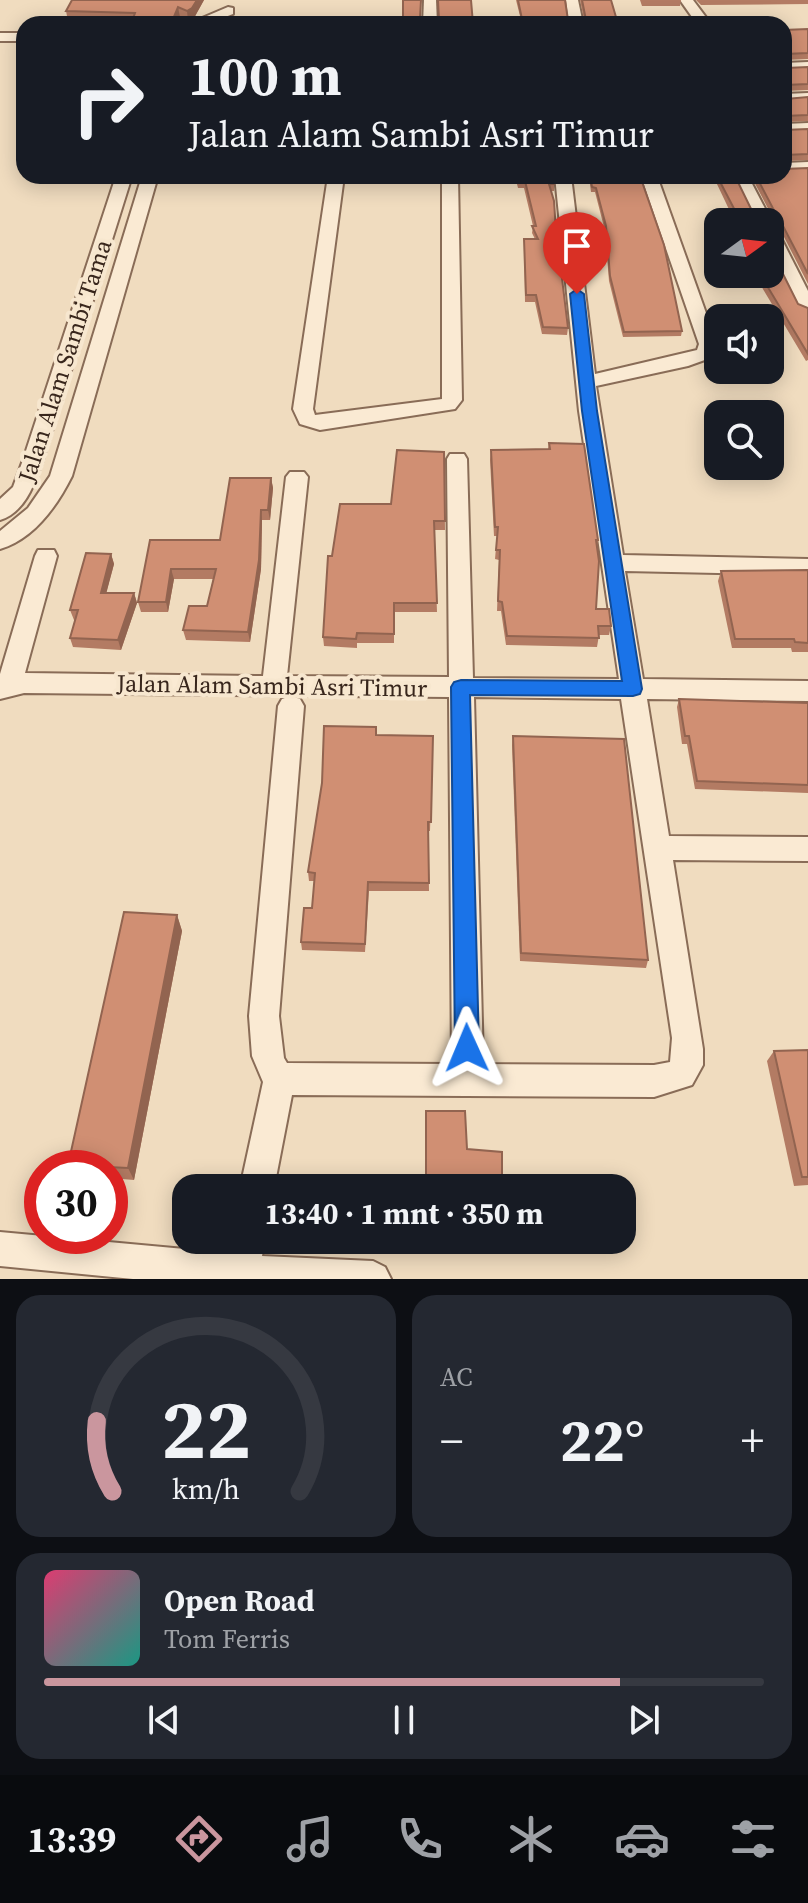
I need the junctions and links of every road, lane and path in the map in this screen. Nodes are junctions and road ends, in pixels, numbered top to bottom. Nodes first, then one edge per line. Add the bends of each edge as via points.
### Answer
1 (228, 11) dead end
2 (215, 16) edge
3 (121, 184) edge
4 (148, 184) edge
5 (335, 184) edge
6 (450, 184) edge
7 (564, 184) edge
8 (652, 184) edge
9 (744, 184) edge
10 (757, 208) edge
11 (784, 262) edge
12 (808, 309) edge
13 (588, 394) junction
14 (457, 459) dead end
15 (297, 477) dead end
16 (0, 512) edge
17 (0, 541) edge
18 (46, 556) dead end
19 (613, 563) junction
20 (808, 567) edge
21 (9, 683) edge
22 (461, 687) junction
23 (633, 689) junction
24 (808, 691) edge
25 (283, 696) junction
26 (658, 848) junction
27 (808, 849) edge
28 (279, 1079) junction
29 (468, 1079) junction
30 (260, 1174) edge
31 (0, 1249) edge
32 (245, 1256) edge
33 (373, 1279) edge

1 - 2 street
3 - 16 street, Jalan Alam Sambi Tama via 22,490
4 - 17 street, Jalan Alam Sambi Tama via 61,476 37,515
5 - 6 street via 303,409 307,419 334,423 448,405 452,400
7 - 13 street
8 - 13 street via 708,344 706,353
9 - 10 street
11 - 12 street
13 - 19 street
14 - 22 street
15 - 25 street
18 - 21 street
19 - 20 street
19 - 23 street
21 - 25 street, Jalan Alam Sambi Asri Timur
22 - 23 street, Jalan Alam Sambi Asri Timur
22 - 25 street, Jalan Alam Sambi Asri Timur
22 - 29 street
23 - 24 street, Jalan Alam Sambi Asri Timur
23 - 26 street
25 - 28 street via 264,1016 266,1053
26 - 27 street
26 - 29 street via 689,1062 686,1071 654,1081
28 - 29 street
28 - 30 street
31 - 32 street
32 - 33 street

